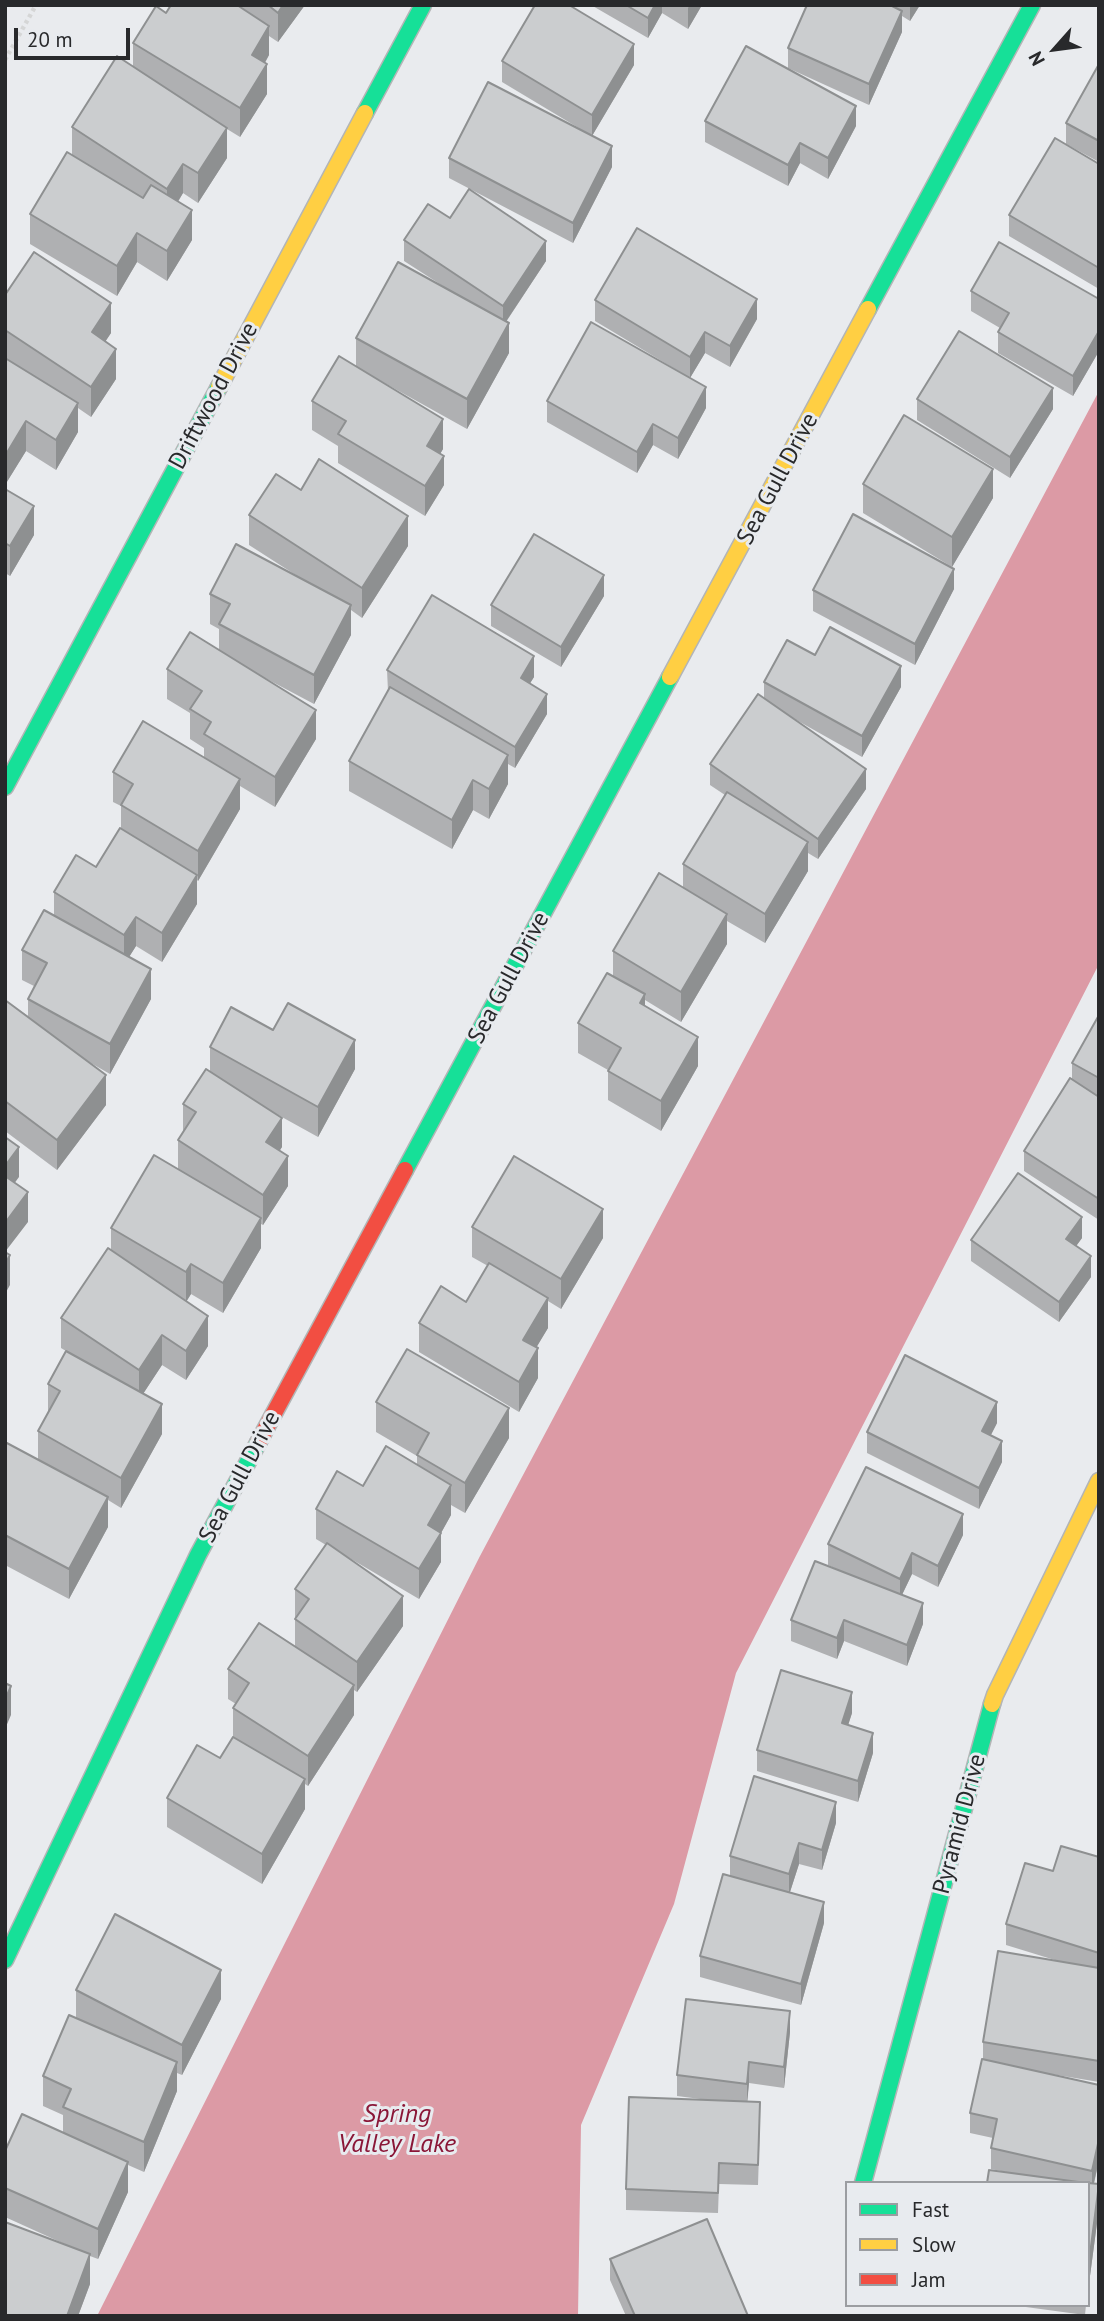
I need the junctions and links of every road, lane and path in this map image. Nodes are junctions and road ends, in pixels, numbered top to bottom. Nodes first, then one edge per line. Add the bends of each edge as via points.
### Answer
1 (36, 5) edge
2 (423, 5) edge
3 (1032, 5) edge
4 (5, 60) edge
5 (5, 787) edge
6 (1099, 1481) edge
7 (5, 1960) edge
8 (864, 2181) edge

1 - 4 path
2 - 5 street, Driftwood Drive
3 - 7 street, Sea Gull Drive via 198,1555
6 - 8 street, Pyramid Drive via 995,1695

